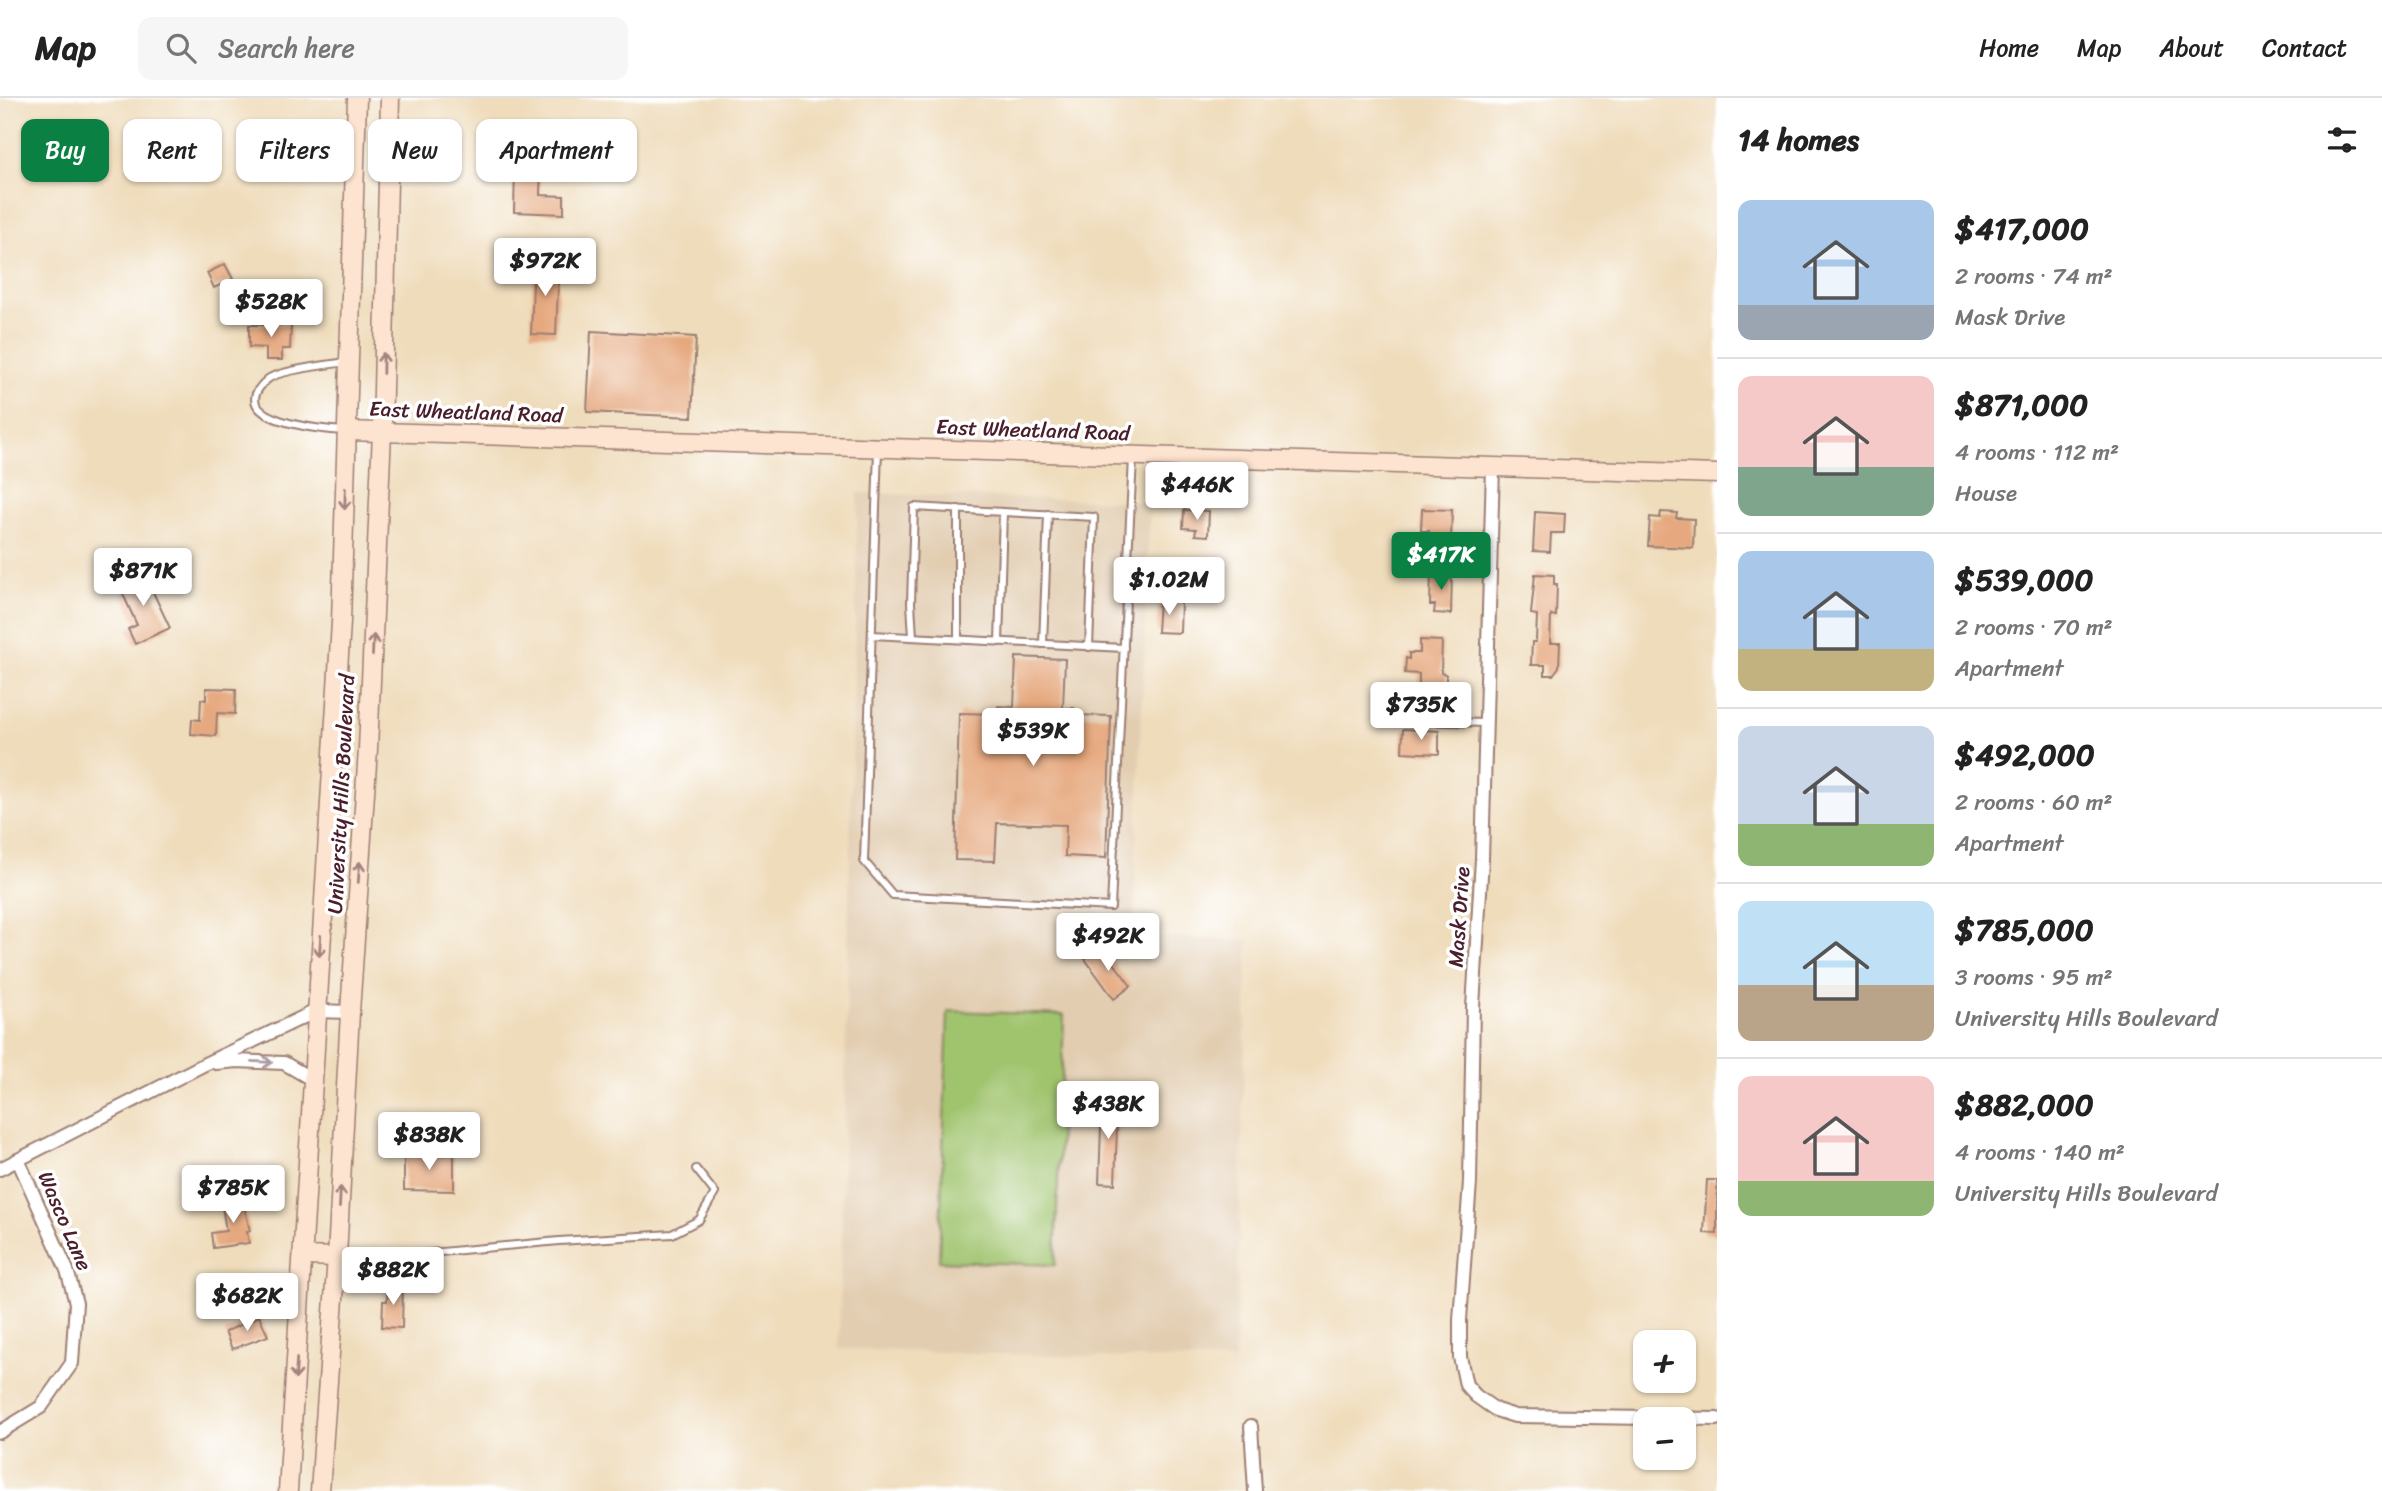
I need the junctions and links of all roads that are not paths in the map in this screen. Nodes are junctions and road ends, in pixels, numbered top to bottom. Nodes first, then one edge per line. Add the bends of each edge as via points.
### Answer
1 (357, 98) edge
2 (390, 98) edge
3 (354, 212) junction
4 (387, 213) junction
5 (352, 263) junction
6 (386, 264) junction
7 (349, 362) junction
8 (347, 431) junction
9 (382, 432) junction
10 (878, 448) junction
11 (1133, 456) junction
12 (1493, 467) junction
13 (1717, 474) edge
14 (958, 509) junction
15 (1003, 512) junction
16 (1048, 514) junction
17 (872, 635) junction
18 (913, 637) junction
19 (958, 639) junction
20 (999, 642) junction
21 (1043, 644) junction
22 (1089, 647) junction
23 (1124, 648) junction
24 (1380, 720) dead end
25 (1487, 723) junction
26 (316, 1011) junction
27 (350, 1012) junction
28 (205, 1064) junction
29 (313, 1080) junction
30 (18, 1160) junction
31 (0, 1170) edge
32 (696, 1170) dead end
33 (303, 1256) junction
34 (337, 1257) junction
35 (1717, 1419) edge
36 (1251, 1426) dead end
37 (0, 1432) edge
38 (288, 1491) edge
39 (320, 1491) edge
40 (1255, 1491) edge

1 - 3 main road, University Hills Boulevard
2 - 4 main road, University Hills Boulevard
3 - 4 main road
3 - 5 main road, University Hills Boulevard
4 - 6 main road, University Hills Boulevard
5 - 6 main road
5 - 7 main road, University Hills Boulevard
9 -> 6 main road, University Hills Boulevard
7 - 8 main road, University Hills Boulevard
7 - 8 lane via 269,377 257,394 258,407 265,415
8 - 9 main road, East Wheatland Road
8 -> 26 main road, University Hills Boulevard via 340,635
9 - 10 main road, East Wheatland Road
27 -> 9 main road, University Hills Boulevard
10 - 11 main road, East Wheatland Road
10 - 17 lane
11 - 12 main road, East Wheatland Road
11 - 23 lane
12 - 13 main road, East Wheatland Road
12 - 25 street, Mask Drive
14 - 15 lane
14 - 18 lane via 914,507
14 - 19 lane
15 - 16 lane
15 - 20 lane
16 - 21 lane
16 - 22 lane via 1094,517
17 - 18 lane
17 - 23 lane via 864,861 893,895 1111,906
18 - 19 lane
19 - 20 lane
20 - 21 lane
21 - 22 lane
22 - 23 lane
24 - 25 lane
25 - 35 street, Mask Drive via 1470,1182 1460,1320 1461,1369 1466,1385 1496,1410 1515,1416
26 - 27 street
26 - 28 street
26 - 29 main road, University Hills Boulevard
34 -> 27 main road, University Hills Boulevard
28 -> 29 street via 284,1063
28 - 30 street
29 - 33 main road, University Hills Boulevard
30 - 31 street
30 - 37 street, Wasco Lane via 67,1270 76,1303 73,1351 72,1363 41,1407
32 - 34 lane via 715,1193 699,1220 672,1234 368,1259
33 - 34 main road
33 -> 38 main road, University Hills Boulevard
34 - 39 main road, University Hills Boulevard
36 - 40 street

